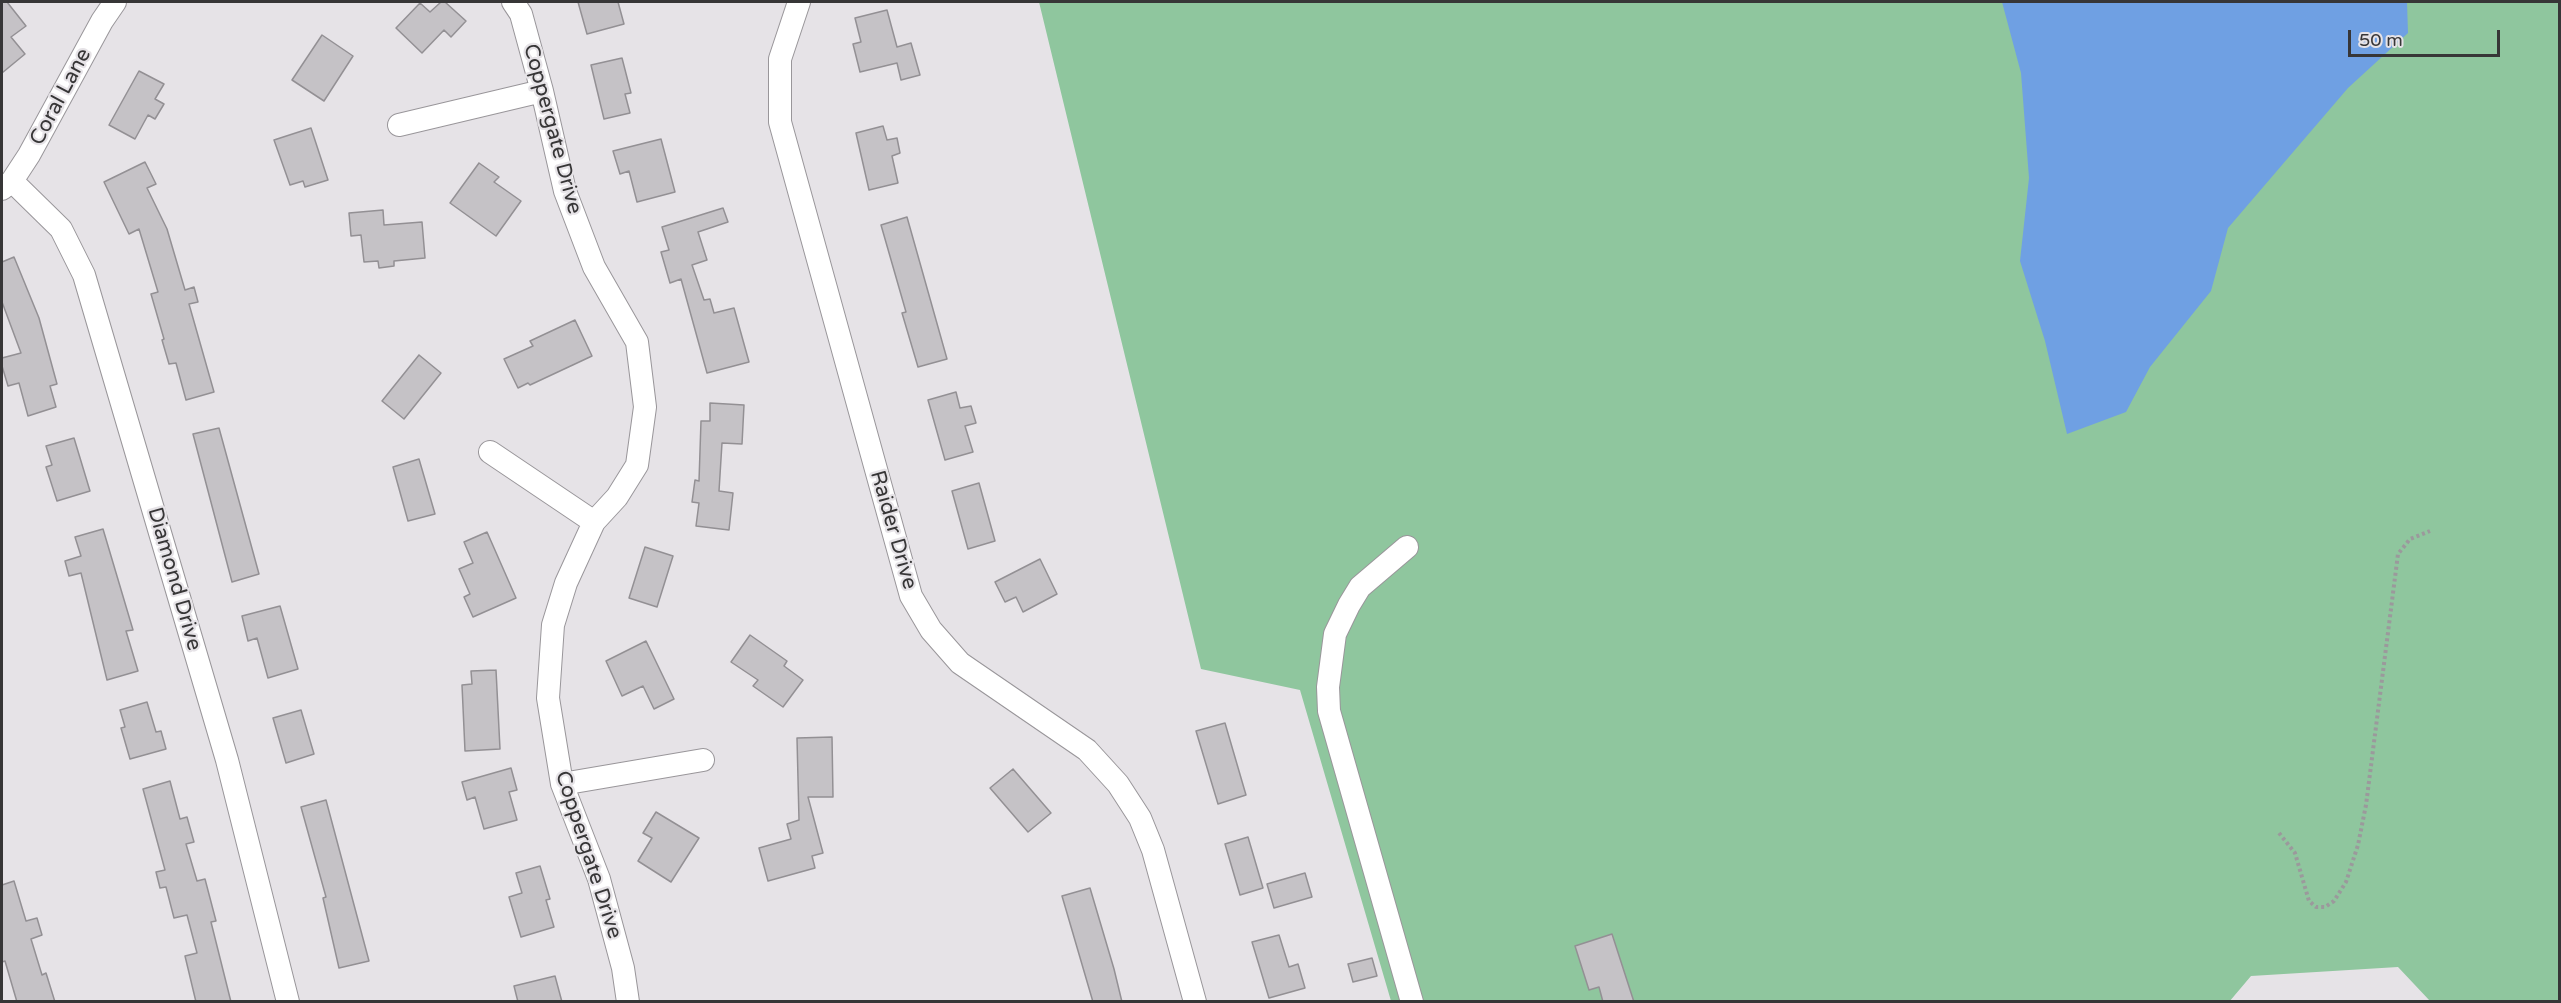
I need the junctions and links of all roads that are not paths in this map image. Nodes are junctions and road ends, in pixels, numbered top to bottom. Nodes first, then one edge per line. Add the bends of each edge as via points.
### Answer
1 (115, 2) edge
2 (513, 2) edge
3 (799, 2) edge
4 (542, 91) junction
5 (399, 125) dead end
6 (7, 185) edge
7 (490, 452) dead end
8 (594, 522) junction
9 (1407, 547) dead end
10 (703, 760) dead end
11 (562, 784) junction
12 (288, 1002) edge
13 (628, 1002) edge
14 (1195, 1002) edge
15 (1412, 1002) edge

1 - 6 street, Coral Lane via 29,155
2 - 4 street, Coppergate Drive via 521,14
3 - 14 street, Raider Drive via 780,59 780,122 911,596 931,630 960,663 1087,750 1118,784 1140,818 1153,850
4 - 5 street
4 - 8 street, Coppergate Drive via 565,191 594,267 637,342 645,406 638,465
6 - 12 street, Diamond Drive via 62,229 84,275 227,760
7 - 8 street
8 - 11 street, Coppergate Drive via 566,584 553,625 548,698
9 - 15 street via 1360,588 1349,605 1335,634 1328,687 1329,711
10 - 11 street
11 - 13 street, Coppergate Drive via 599,879

